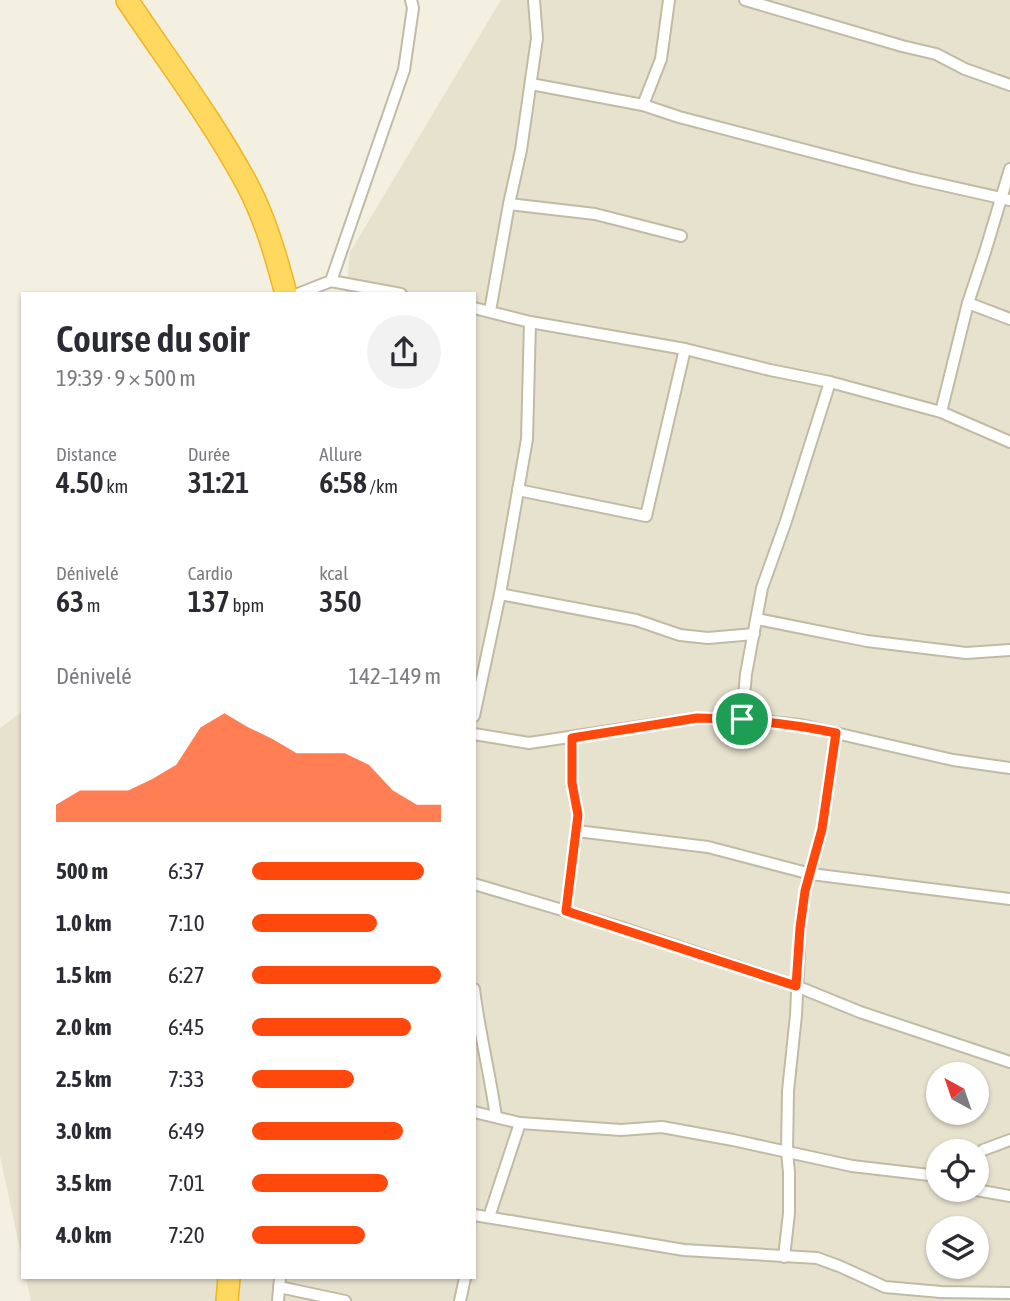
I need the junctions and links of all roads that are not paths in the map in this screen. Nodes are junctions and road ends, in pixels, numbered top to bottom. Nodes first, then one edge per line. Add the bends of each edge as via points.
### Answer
1 (127, 0) edge
2 (411, 0) edge
3 (534, 0) edge
4 (669, 0) edge
5 (745, 0) edge
6 (531, 84) junction
7 (1010, 85) edge
8 (643, 105) junction
9 (1010, 169) edge
10 (1005, 199) edge
11 (509, 204) junction
12 (681, 236) dead end
13 (331, 281) junction
14 (285, 292) edge
15 (303, 292) edge
16 (390, 292) edge
17 (968, 303) junction
18 (476, 308) edge
19 (490, 311) junction
20 (1010, 319) edge
21 (530, 322) junction
22 (685, 349) junction
23 (830, 382) junction
24 (941, 412) junction
25 (1010, 442) edge
26 (518, 490) junction
27 (500, 594) junction
28 (757, 619) junction
29 (754, 634) junction
30 (1010, 650) edge
31 (476, 707) edge
32 (742, 719) junction
33 (836, 733) junction
34 (476, 734) edge
35 (572, 738) junction
36 (1010, 768) edge
37 (577, 831) junction
38 (811, 874) junction
39 (476, 885) edge
40 (1010, 900) edge
41 (566, 911) junction
42 (796, 986) junction
43 (476, 1008) edge
44 (1010, 1062) edge
45 (476, 1112) edge
46 (496, 1117) junction
47 (520, 1124) junction
48 (1010, 1140) edge
49 (989, 1148) edge
50 (787, 1152) junction
51 (926, 1175) edge
52 (989, 1192) edge
53 (1010, 1196) edge
54 (489, 1217) junction
55 (476, 1218) edge
56 (784, 1257) junction
57 (229, 1279) edge
58 (465, 1279) edge
59 (279, 1282) edge
60 (1010, 1293) edge
61 (228, 1301) edge
62 (278, 1301) edge
63 (345, 1301) edge
64 (460, 1301) edge

1 - 14 highway via 247,185 273,246
2 - 13 street via 404,71
3 - 6 street via 537,38
4 - 8 street via 660,58
5 - 7 street via 936,54
6 - 8 street
6 - 11 street
8 - 10 street
9 - 10 street
10 - 17 street
11 - 12 street via 595,214
11 - 19 street
13 - 15 street
13 - 16 street
17 - 20 street
17 - 24 street
18 - 19 street
19 - 21 street
21 - 22 street
21 - 26 street via 527,439
22 - 23 street
22 - 26 street via 646,516
23 - 24 street
23 - 28 street via 762,588
24 - 25 street
26 - 27 street
27 - 29 street via 636,620 680,635
27 - 31 street
28 - 29 street
28 - 30 street via 867,642 966,653
29 - 32 street
32 - 33 street
32 - 35 street via 697,718
33 - 36 street
33 - 38 street
34 - 35 street via 529,743
35 - 37 street
37 - 38 street via 708,848
37 - 41 street
38 - 40 street
38 - 42 street via 800,928
39 - 41 street
41 - 42 street
42 - 44 street
42 - 50 street
43 - 46 street
45 - 46 street
46 - 47 street
47 - 50 street via 621,1130 662,1127
47 - 54 street
48 - 49 street
50 - 51 street
50 - 56 street via 789,1213
52 - 53 street
54 - 55 street
54 - 56 street via 684,1250
56 - 60 street via 817,1258 885,1287
57 - 61 highway
58 - 64 street
59 - 62 street
59 - 63 street

